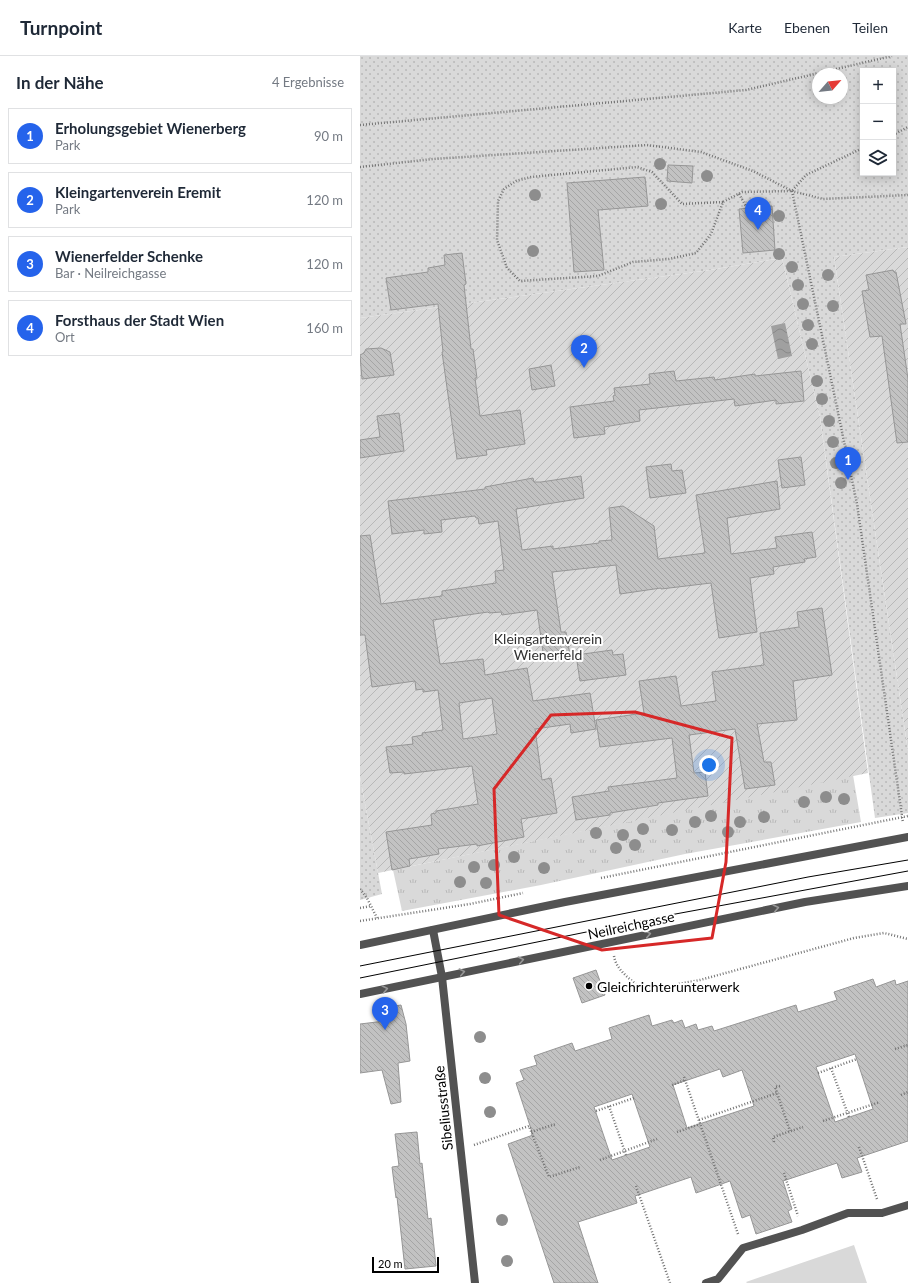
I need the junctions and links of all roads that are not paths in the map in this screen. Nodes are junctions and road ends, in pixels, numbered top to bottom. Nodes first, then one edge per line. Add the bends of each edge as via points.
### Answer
1 (906, 838) edge
2 (908, 886) edge
3 (433, 930) junction
4 (360, 945) edge
5 (442, 977) junction
6 (360, 994) edge
7 (908, 1205) edge
8 (475, 1283) edge
9 (706, 1283) edge

1 - 3 street
5 -> 2 street, Neilreichgasse via 805,902
3 - 4 street
3 - 5 street, Sibeliusstraße
6 -> 5 street, Neilreichgasse
5 - 8 street, Sibeliusstraße
7 - 9 street via 882,1213 848,1213 743,1248 718,1279

